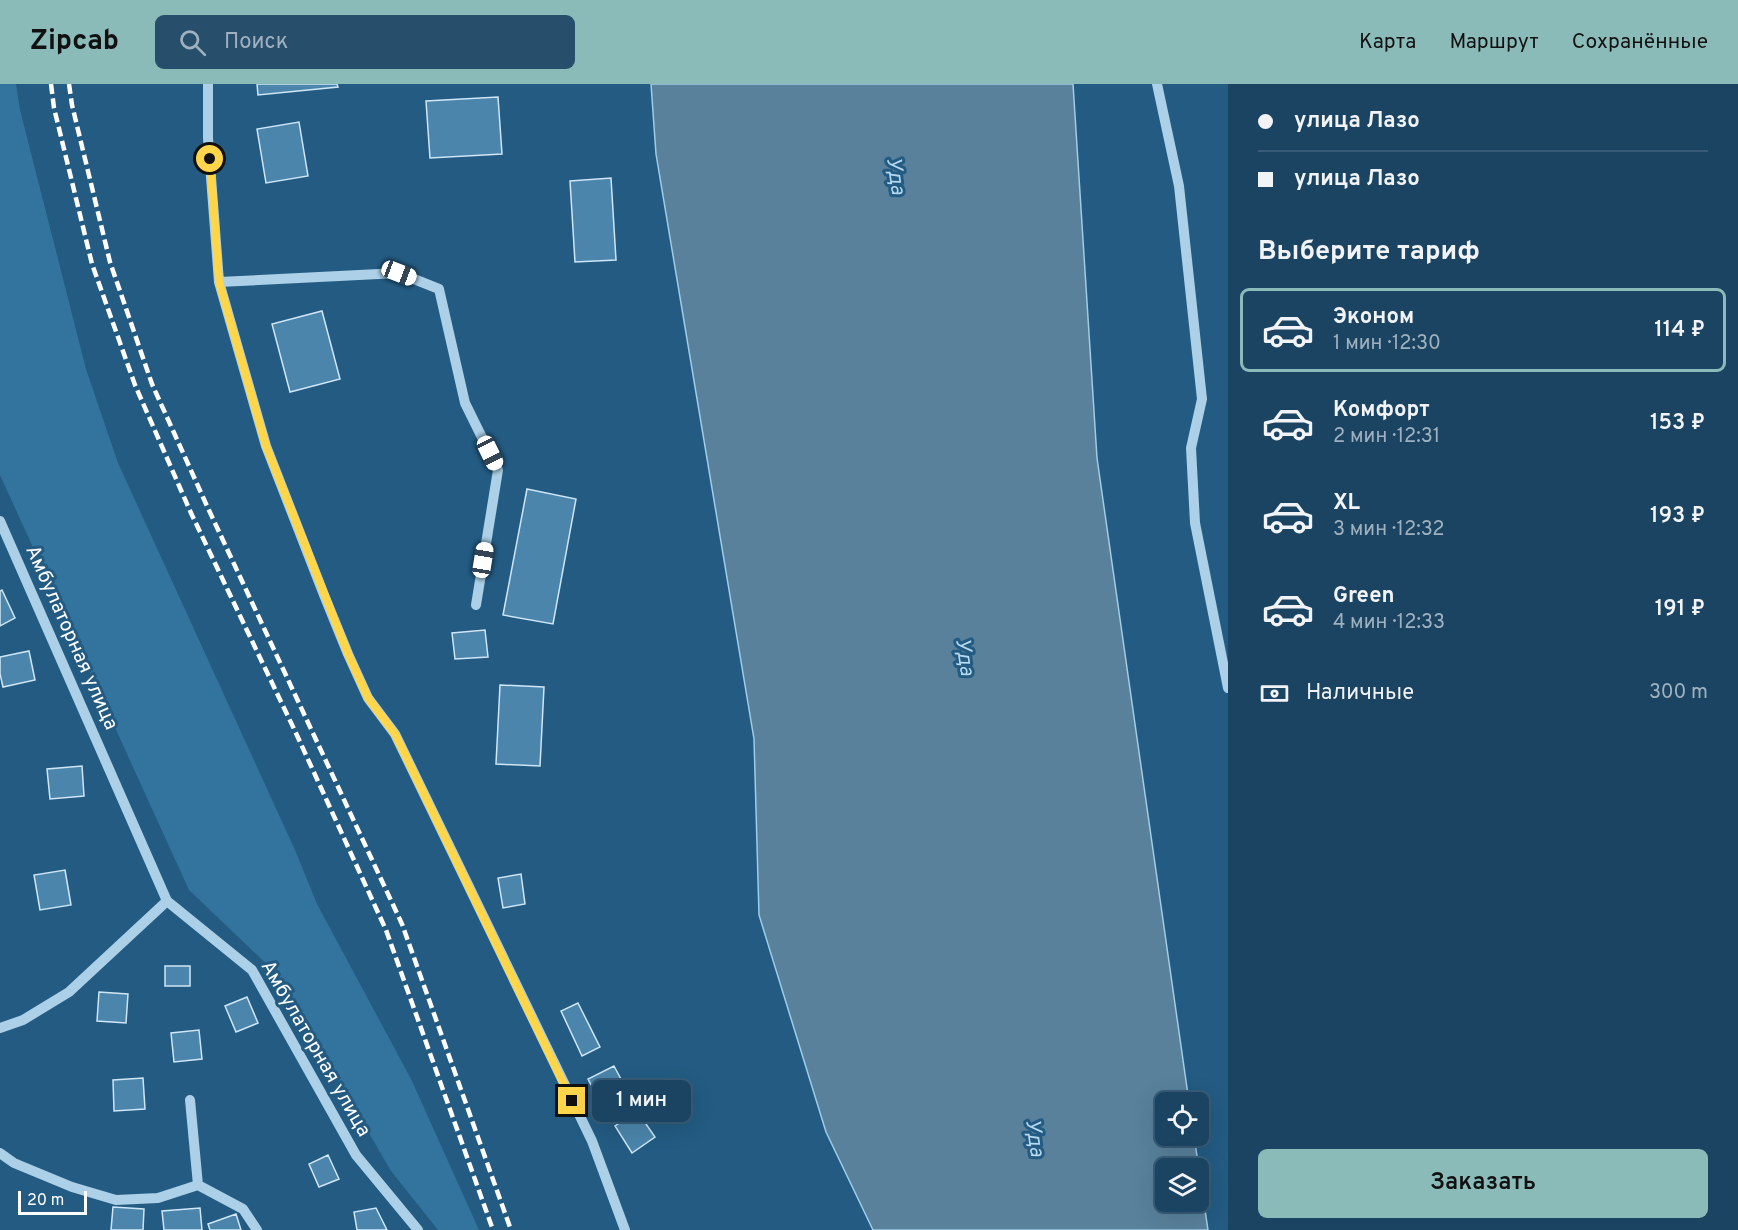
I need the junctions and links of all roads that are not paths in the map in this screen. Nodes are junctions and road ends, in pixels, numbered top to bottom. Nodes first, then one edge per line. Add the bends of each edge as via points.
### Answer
1 (208, 84) edge
2 (1157, 84) edge
3 (219, 282) junction
4 (0, 521) edge
5 (476, 605) dead end
6 (1228, 688) edge
7 (167, 901) junction
8 (0, 1028) edge
9 (190, 1100) dead end
10 (0, 1153) edge
11 (198, 1185) junction
12 (257, 1230) edge
13 (418, 1230) edge
14 (625, 1230) edge

1 - 3 street
2 - 6 street via 1179,186 1202,399 1191,448 1195,523
3 - 5 street via 399,273 439,289 465,403 498,470
3 - 14 street via 266,446 348,654 368,698 395,734 592,1141
4 - 7 street, Амбулаторная улица
7 - 8 street via 69,992 23,1020
7 - 13 street, Амбулаторная улица via 252,970 356,1155
9 - 11 street
10 - 11 street via 14,1163 72,1187 116,1200 158,1198
11 - 12 street via 243,1209

